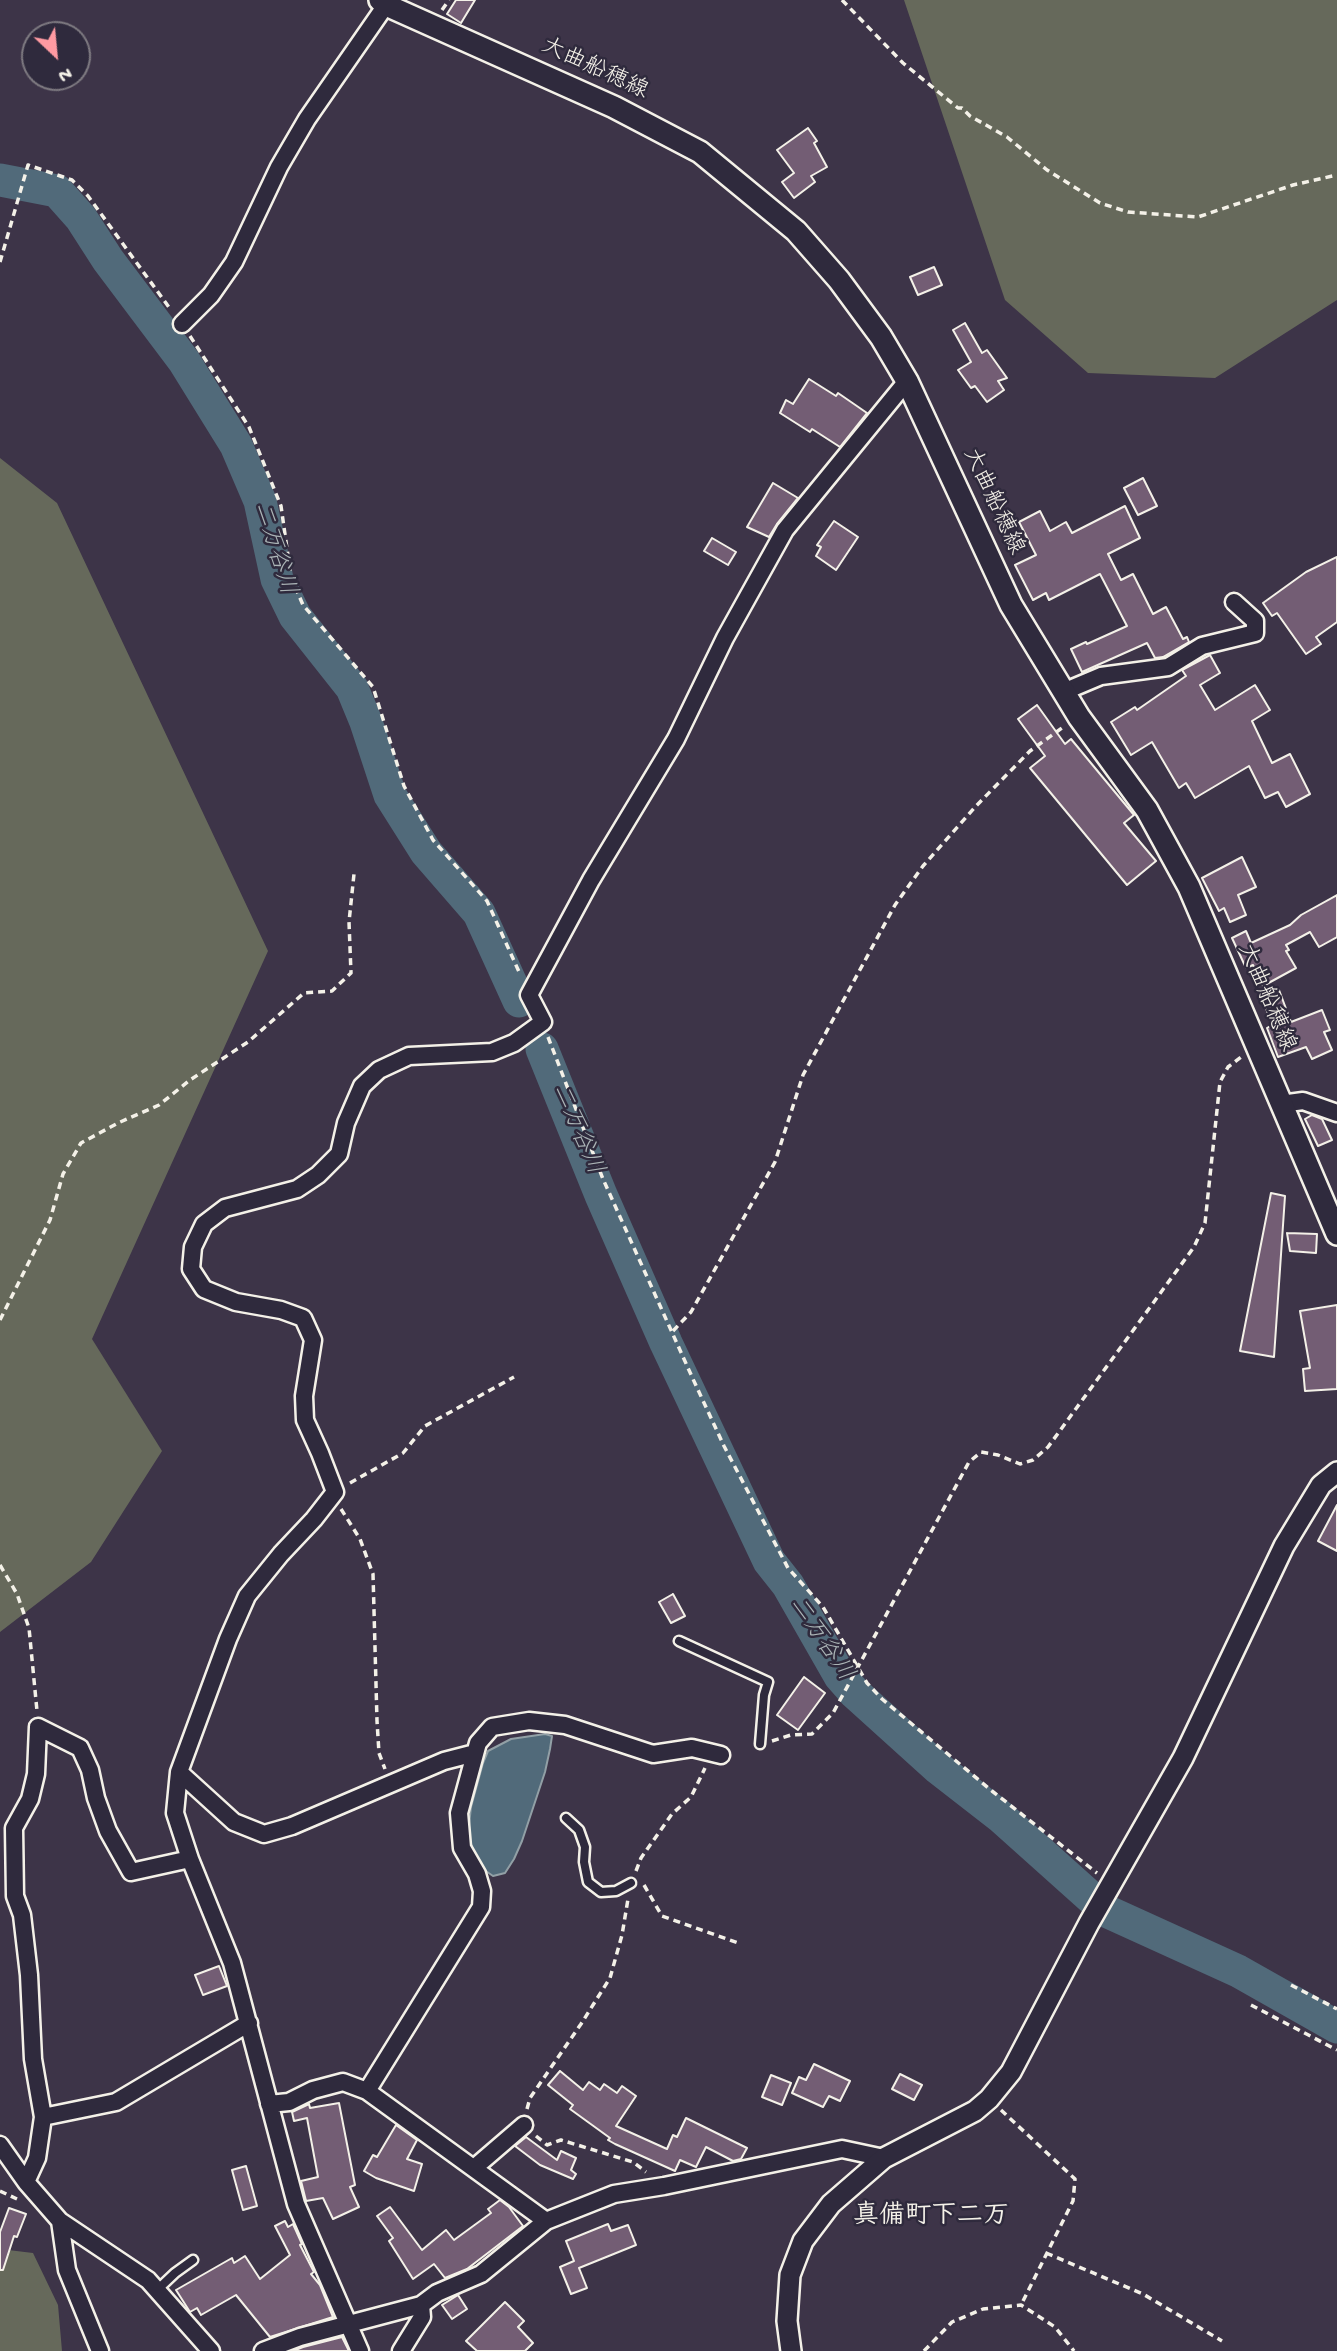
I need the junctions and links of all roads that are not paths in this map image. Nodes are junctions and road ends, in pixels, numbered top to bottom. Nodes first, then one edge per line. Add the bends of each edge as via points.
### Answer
1 (383, 2) edge
2 (182, 324) road end
3 (907, 381) junction
4 (1234, 603) dead end
5 (1063, 692) junction
6 (1281, 1104) junction
7 (1337, 1113) edge
8 (1337, 1234) edge
9 (1337, 1472) edge
10 (679, 1641) dead end
11 (760, 1744) road end
12 (475, 1753) junction
13 (721, 1755) road end
14 (179, 1772) junction
15 (566, 1818) dead end
16 (190, 1859) junction
17 (631, 1883) road end
18 (249, 2023) junction
19 (367, 2091) junction
20 (269, 2104) junction
21 (43, 2117) junction
22 (524, 2125) road end
23 (0, 2145) edge
24 (884, 2158) junction
25 (474, 2168) junction
26 (26, 2182) junction
27 (60, 2221) junction
28 (545, 2221) junction
29 (194, 2260) dead end
30 (156, 2291) junction
31 (421, 2305) junction
32 (348, 2324) junction
33 (100, 2351) edge
34 (211, 2351) edge
35 (263, 2351) edge
36 (360, 2351) edge
37 (401, 2351) edge
38 (791, 2351) edge

1 - 2 street via 279,167 234,262 211,295
1 - 3 main road, 大曲船穂線 via 614,107 700,152 796,231 839,279
3 - 5 main road, 大曲船穂線 via 1011,605
3 - 14 street via 785,530 676,739 529,995 543,1022 492,1052 409,1056 379,1070 362,1086 339,1154 318,1175 297,1189 225,1208 204,1224 193,1247 191,1269 204,1289 303,1318 313,1340 304,1420 335,1492 247,1596
4 - 5 street via 1255,621 1255,633 1202,646 1168,667 1101,676
5 - 6 main road, 大曲船穂線 via 1147,810 1189,887
6 - 7 street via 1303,1101
6 - 8 main road, 大曲船穂線
9 - 24 street via 1321,1485 1284,1546 1183,1758 1011,2072 975,2111
10 - 11 lane via 768,1682
12 - 13 street via 492,1727 528,1721 565,1725 653,1754 692,1748
12 - 14 street via 444,1761 264,1835 234,1822
12 - 19 street via 460,1813 462,1848 477,1874 481,1907
14 - 16 street via 175,1813
15 - 17 lane via 579,1830 585,1847 588,1881 601,1892
16 - 18 street via 232,1963
16 - 21 street via 131,1872 108,1831 80,1748 38,1727 36,1774 30,1799 14,1828 13,1864
18 - 20 street
18 - 21 street via 116,2102
19 - 20 street via 342,2082 289,2102
19 - 25 street
20 - 32 street via 296,2204
21 - 26 street via 37,2158
22 - 25 street
23 - 26 street
24 - 28 street via 842,2149 614,2194
24 - 38 street via 831,2204 803,2241 790,2275 787,2320
25 - 28 street
26 - 27 street
27 - 30 street via 148,2280
27 - 33 street via 67,2270
28 - 31 street via 481,2274
29 - 30 lane
30 - 34 street
31 - 32 street
31 - 37 street via 422,2317
32 - 35 street
32 - 36 street

